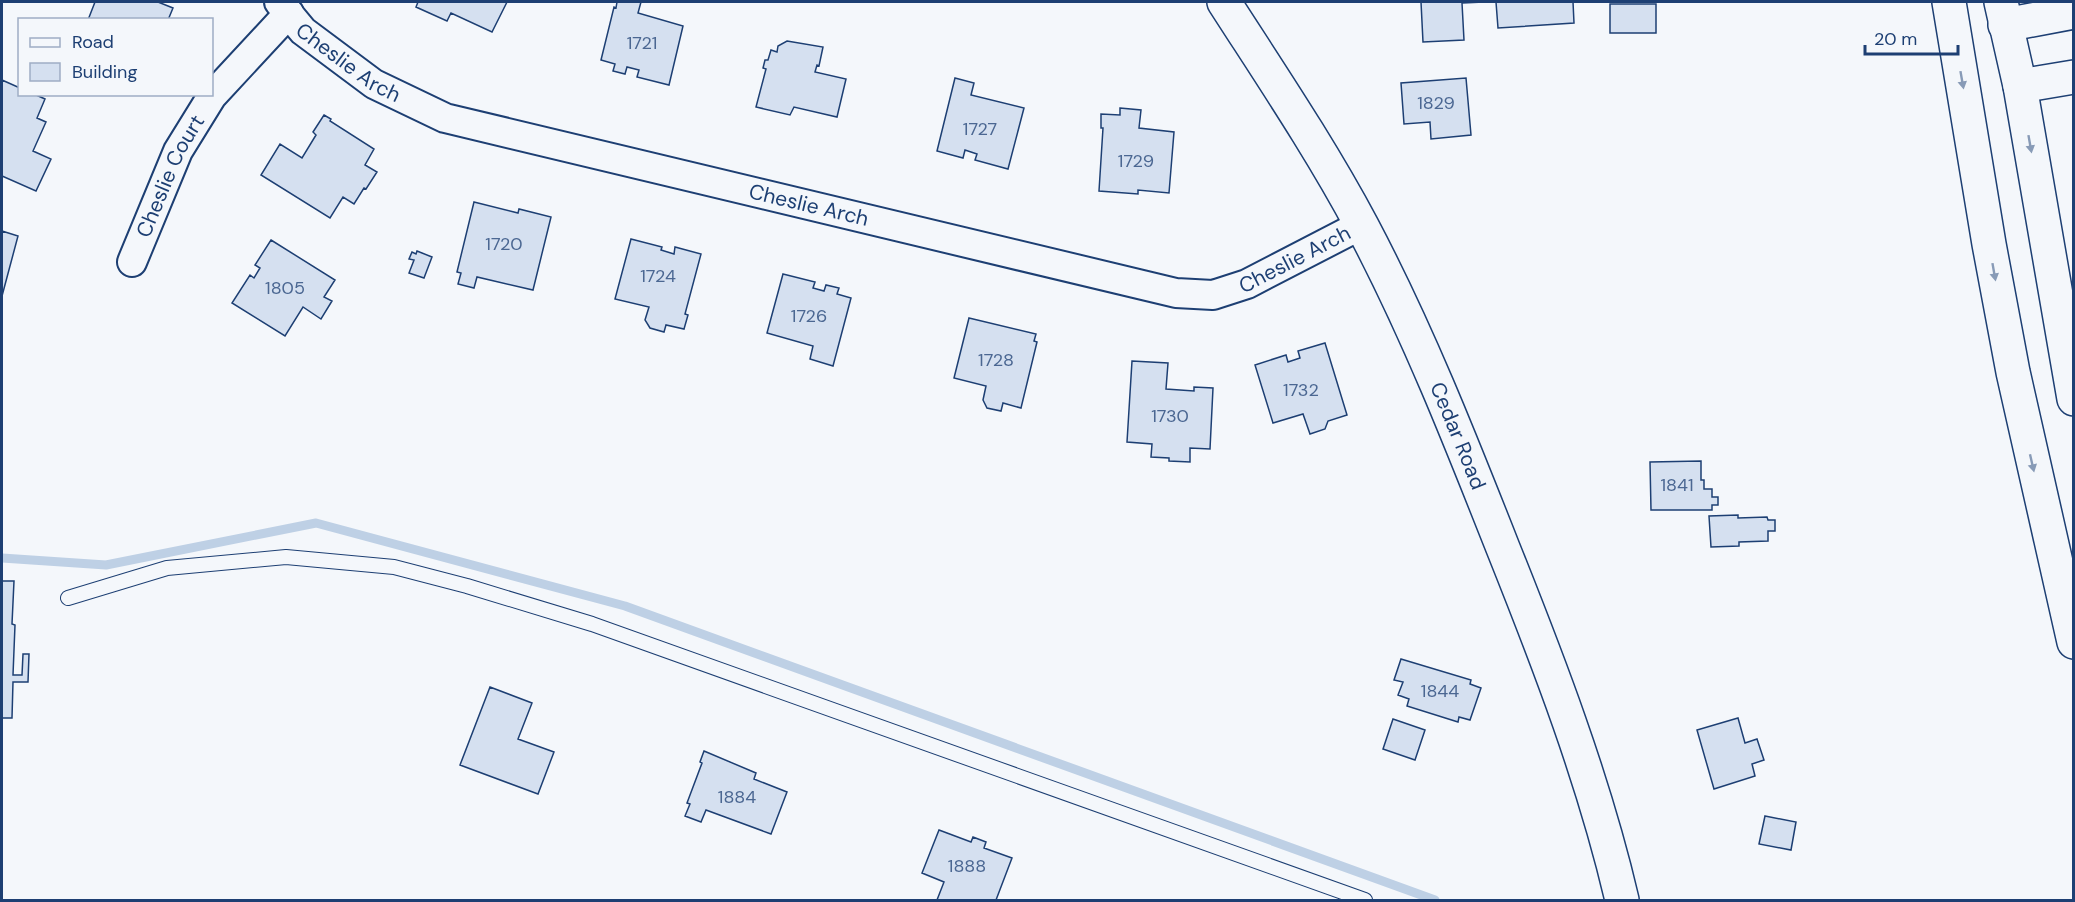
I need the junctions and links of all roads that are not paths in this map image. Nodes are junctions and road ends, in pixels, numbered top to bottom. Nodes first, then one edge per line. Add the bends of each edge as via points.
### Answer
1 (1224, 2) edge
2 (1948, 2) edge
3 (284, 7) edge
4 (2073, 12) edge
5 (2003, 13) edge
6 (2073, 77) edge
7 (2020, 86) junction
8 (213, 95) edge
9 (212, 96) edge
10 (1361, 225) junction
11 (132, 261) dead end
12 (2073, 399) edge
13 (68, 598) dead end
14 (2073, 642) edge
15 (1365, 900) edge
16 (1622, 900) edge

1 - 10 main road, Cedar Road
2 -> 14 main road via 2006,336
3 - 8 street, Cheslie Court
3 - 10 street, Cheslie Arch via 303,31 374,84 445,118 1176,293 1213,295 1247,284
4 - 5 main road
5 - 7 main road
6 - 7 main road
7 -> 12 main road
9 - 11 street, Cheslie Court via 178,151
10 - 16 main road, Cedar Road via 1420,343 1530,617 1595,803
13 - 15 lane via 167,568 286,557 394,567 592,624

